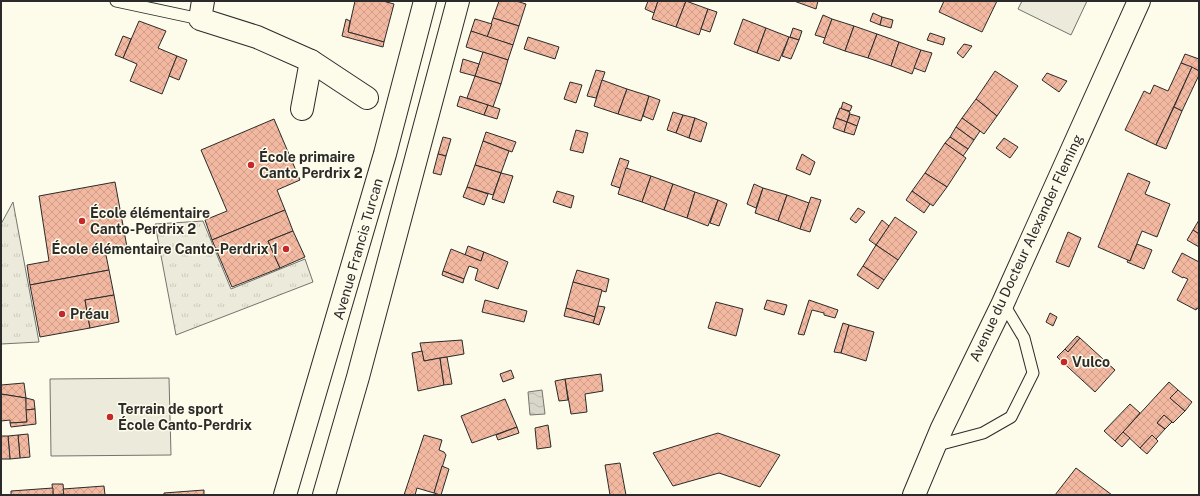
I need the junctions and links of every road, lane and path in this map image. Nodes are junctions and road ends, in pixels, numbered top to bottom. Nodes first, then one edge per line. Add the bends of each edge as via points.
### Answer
1 (116, 1) edge
2 (425, 1) edge
3 (458, 1) edge
4 (1139, 1) edge
5 (202, 10) edge
6 (311, 61) junction
7 (367, 98) dead end
8 (302, 109) dead end
9 (1003, 303) junction
10 (934, 446) junction
11 (285, 495) edge
12 (324, 495) edge
13 (914, 495) edge

1 - 5 lane
2 - 11 main road, Avenue Francis Turcan via 385,154
3 - 12 main road
4 - 9 main road, Avenue du Docteur Alexander Fleming
5 - 6 main road
6 - 7 main road
6 - 8 main road
9 - 10 main road, Avenue du Docteur Alexander Fleming
9 - 10 lane via 1024,338 1033,373 1011,417 983,433
10 - 13 main road, Avenue du Docteur Alexander Fleming

